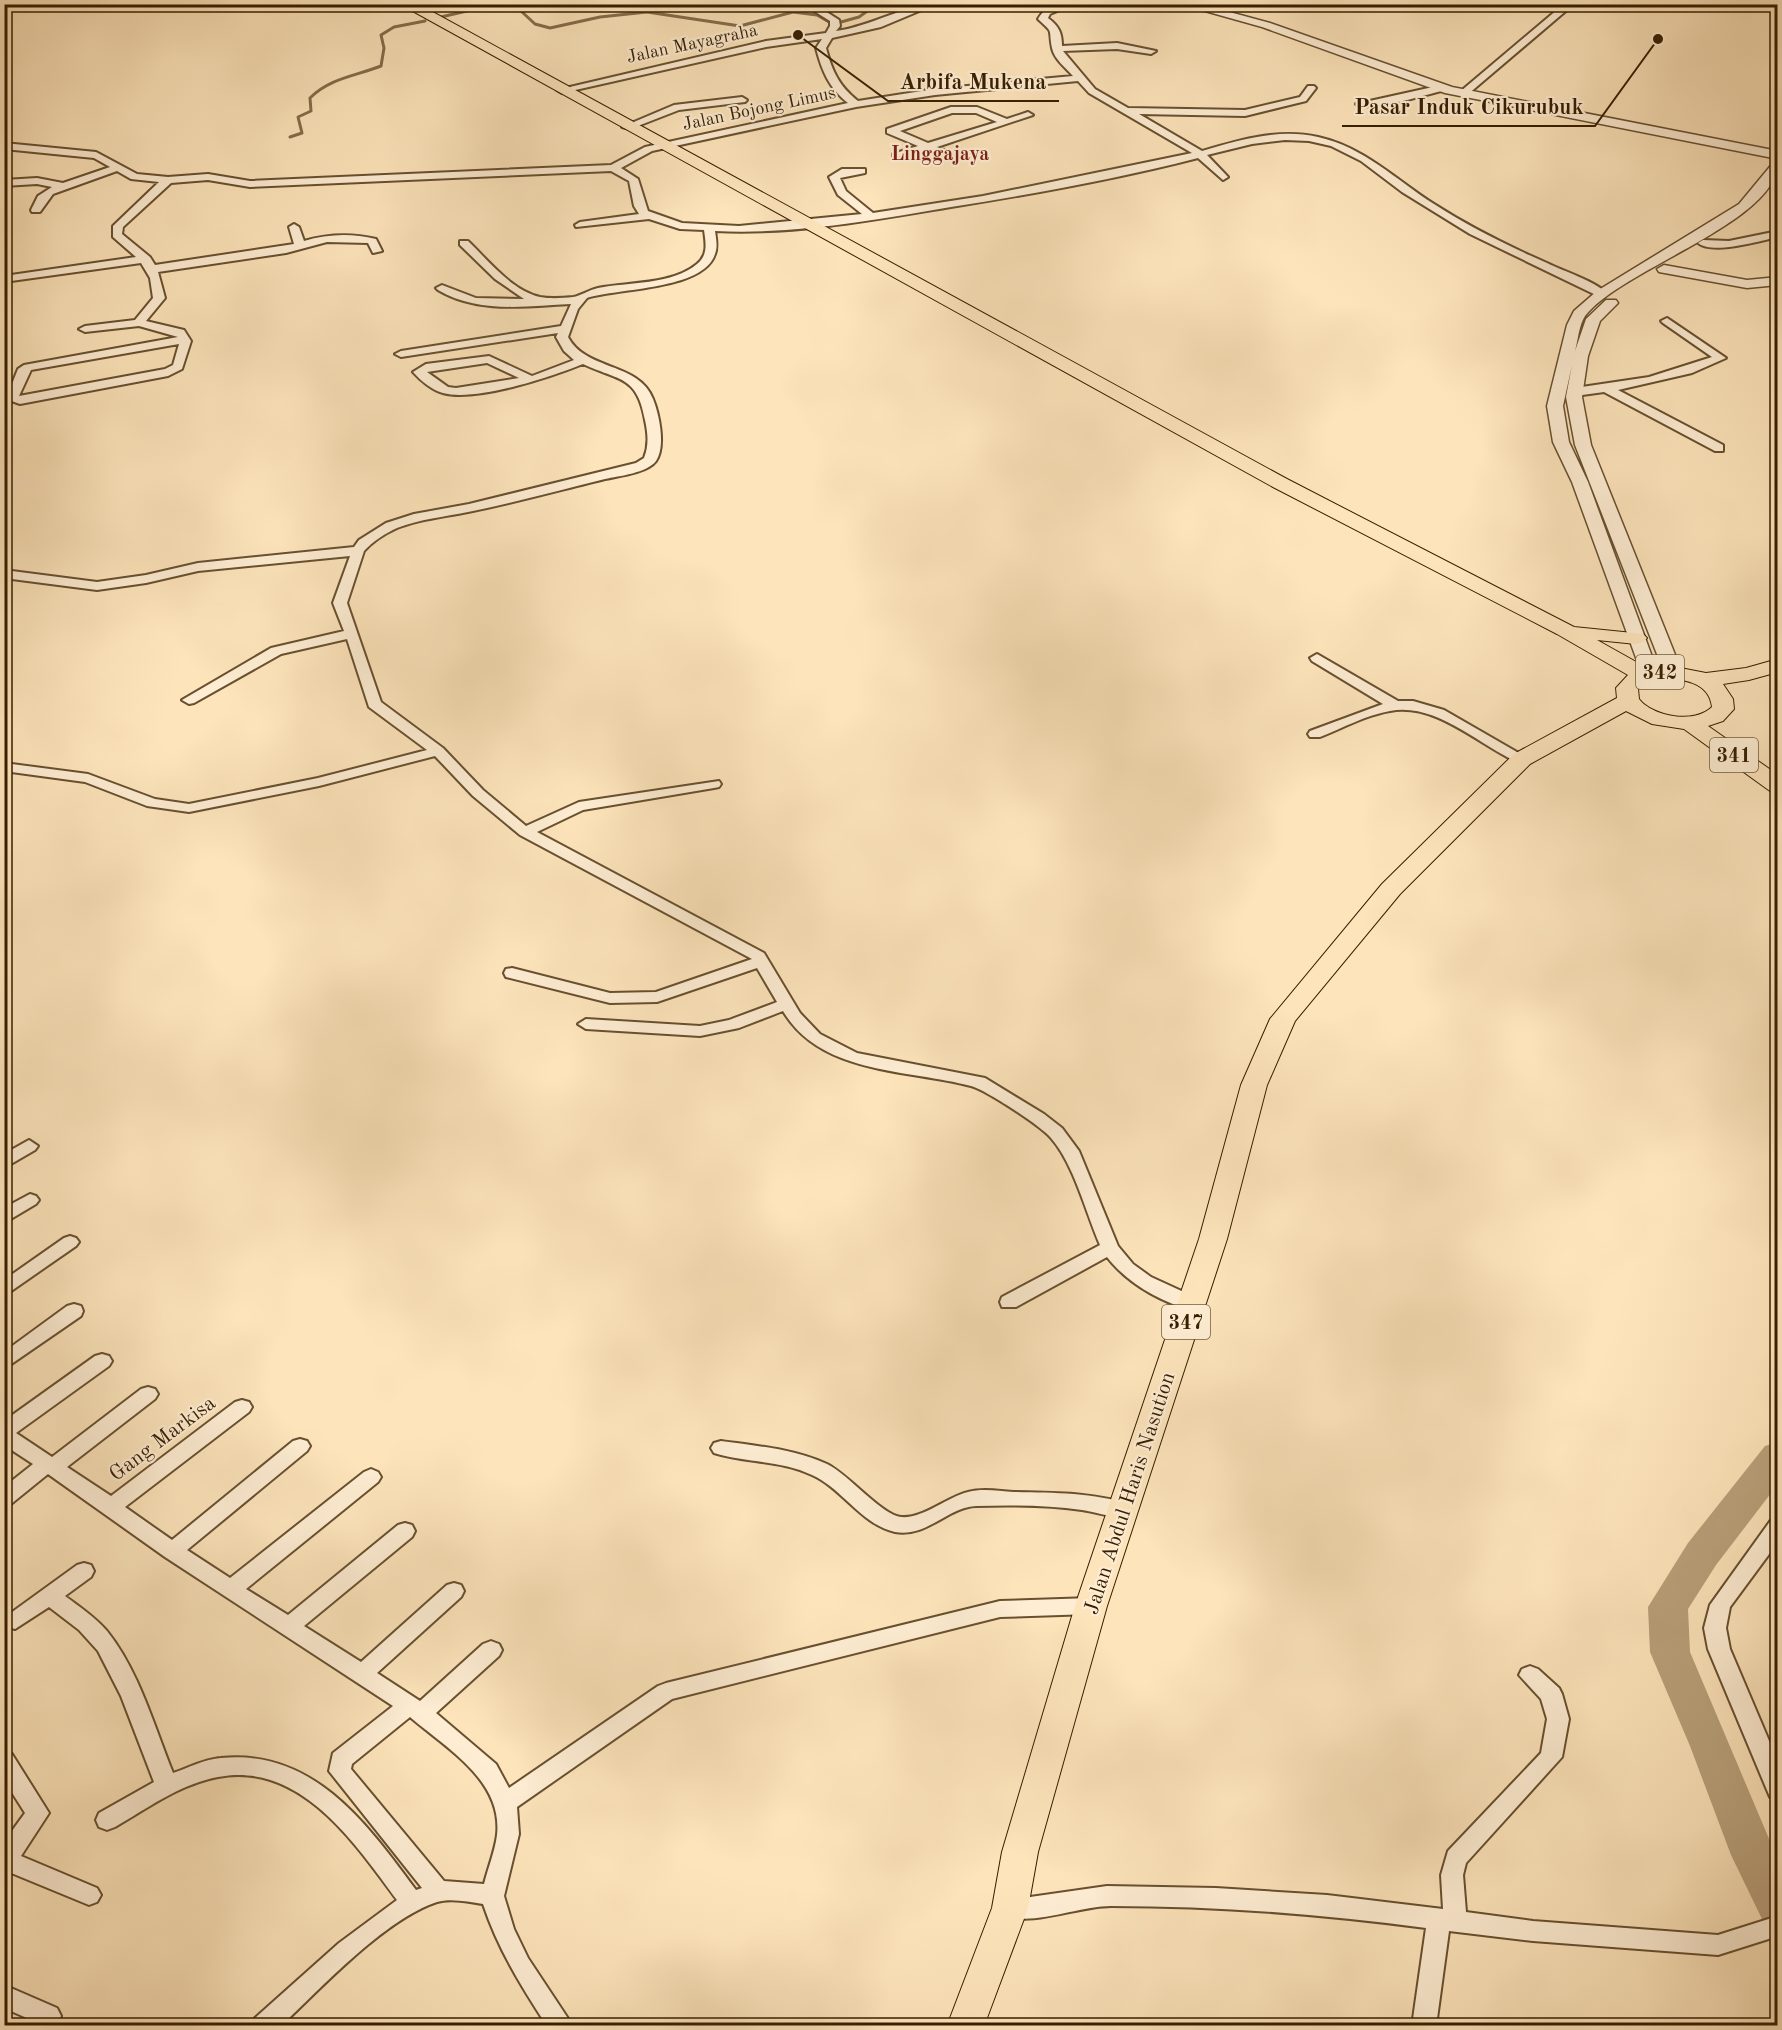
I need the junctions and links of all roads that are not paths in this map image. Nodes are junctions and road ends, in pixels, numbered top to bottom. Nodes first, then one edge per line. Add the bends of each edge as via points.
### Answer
1 (407, 4) edge
2 (826, 4) edge
3 (932, 4) edge
4 (1070, 4) edge
5 (1185, 4) edge
6 (1207, 4) edge
7 (1570, 4) edge
8 (828, 35) junction
9 (1057, 49) junction
10 (1151, 51) dead end
11 (1078, 78) junction
12 (1311, 88) dead end
13 (1442, 88) junction
14 (561, 90) junction
15 (1467, 91) junction
16 (931, 93) junction
17 (742, 100) dead end
18 (856, 104) junction
19 (1361, 104) dead end
20 (949, 110) junction
21 (1128, 111) junction
22 (1028, 115) dead end
23 (1004, 121) junction
24 (627, 127) junction
25 (926, 145) junction
26 (4, 146) edge
27 (662, 146) junction
28 (1778, 150) edge
29 (944, 153) dead end
30 (1200, 154) junction
31 (1778, 155) edge
32 (897, 156) dead end
33 (1778, 166) edge
34 (116, 168) junction
35 (613, 168) junction
36 (861, 171) dead end
37 (1223, 177) dead end
38 (168, 180) junction
39 (4, 183) edge
40 (61, 186) junction
41 (1778, 186) edge
42 (639, 206) junction
43 (36, 210) dead end
44 (594, 213) dead end
45 (647, 216) junction
46 (872, 217) junction
47 (805, 224) junction
48 (580, 225) dead end
49 (294, 227) dead end
50 (709, 229) junction
51 (1778, 234) edge
52 (464, 243) dead end
53 (300, 246) junction
54 (1694, 246) junction
55 (377, 251) dead end
56 (146, 259) junction
57 (153, 269) junction
58 (1664, 269) junction
59 (4, 279) edge
60 (1778, 281) edge
61 (442, 288) dead end
62 (1602, 294) junction
63 (578, 300) junction
64 (542, 301) junction
65 (1666, 321) dead end
66 (139, 323) junction
67 (564, 328) junction
68 (85, 329) dead end
69 (185, 339) junction
70 (401, 354) dead end
71 (1574, 355) junction
72 (584, 360) junction
73 (531, 380) junction
74 (1608, 390) junction
75 (1575, 392) junction
76 (1561, 442) junction
77 (1583, 445) junction
78 (1719, 448) dead end
79 (358, 551) junction
80 (4, 574) edge
81 (1564, 630) junction
82 (351, 634) junction
83 (1636, 638) junction
84 (1317, 658) dead end
85 (1778, 665) edge
86 (1673, 672) junction
87 (1749, 674) junction
88 (1704, 680) junction
89 (1637, 684) junction
90 (1724, 698) junction
91 (189, 700) dead end
92 (1397, 706) junction
93 (1713, 718) junction
94 (1657, 719) junction
95 (1690, 723) junction
96 (1580, 729) junction
97 (1315, 735) dead end
98 (438, 751) junction
99 (1522, 759) junction
100 (4, 767) edge
101 (1778, 767) edge
102 (714, 784) dead end
103 (1778, 786) edge
104 (525, 832) junction
105 (763, 961) junction
106 (512, 973) dead end
107 (787, 1004) junction
108 (586, 1024) dead end
109 (29, 1146) dead end
110 (4, 1162) edge
111 (30, 1200) dead end
112 (4, 1216) edge
113 (70, 1242) dead end
114 (1110, 1248) junction
115 (4, 1290) edge
116 (1010, 1302) dead end
117 (1192, 1304) junction
118 (74, 1311) dead end
119 (102, 1361) dead end
120 (4, 1362) edge
121 (148, 1394) dead end
122 (242, 1407) dead end
123 (4, 1433) edge
124 (300, 1446) dead end
125 (721, 1448) dead end
126 (50, 1465) junction
127 (371, 1477) dead end
128 (4, 1499) edge
129 (111, 1507) junction
130 (1124, 1510) junction
131 (1778, 1526) edge
132 (405, 1531) dead end
133 (172, 1551) junction
134 (84, 1571) dead end
135 (231, 1589) junction
136 (454, 1590) dead end
137 (49, 1596) junction
138 (1091, 1606) junction
139 (15, 1622) dead end
140 (288, 1627) junction
141 (491, 1650) dead end
142 (362, 1674) junction
143 (1530, 1676) dead end
144 (415, 1709) junction
145 (4, 1761) edge
146 (167, 1786) junction
147 (1778, 1790) edge
148 (506, 1803) junction
149 (107, 1820) dead end
150 (439, 1892) junction
151 (89, 1895) dead end
152 (492, 1896) junction
153 (412, 1902) junction
154 (1010, 1908) junction
155 (1447, 1920) junction
156 (1778, 1926) edge
157 (4, 1996) edge
158 (49, 2016) dead end
159 (263, 2025) edge
160 (561, 2025) edge
161 (965, 2025) edge
162 (1424, 2025) edge

1 - 14 main road
2 - 8 street via 819,11 835,21
3 - 8 street, Jalan Mayagraha via 878,25
4 - 9 street via 1043,16 1057,34
5 - 13 street via 1266,25
6 - 15 street via 1272,22
7 - 15 street
8 - 14 street, Jalan Mayagraha via 766,44
8 - 18 street via 821,48 828,77 838,91
9 - 10 street via 1118,46
9 - 11 street
11 - 16 street, Jalan Bojong Limus
11 - 21 street via 1109,103
12 - 21 street via 1303,99 1250,112
13 - 15 street
13 - 19 street
14 - 24 main road
15 - 28 street
15 - 31 street
16 - 18 street, Jalan Bojong Limus
16 - 20 street
17 - 24 street via 677,107
18 - 27 street, Jalan Bojong Limus
20 - 23 street via 976,110
20 - 25 street via 891,131
21 - 30 street
22 - 23 street
23 - 25 street
24 - 27 main road
25 - 29 street
25 - 32 street
26 - 34 street via 81,152 96,155
27 - 35 street, Jalan Bojong Limus via 633,155
27 - 47 main road
30 - 37 street
30 - 46 street via 1008,195
30 - 62 street via 1287,137 1324,142 1363,158 1458,224
33 - 54 street via 1744,207
34 - 38 street via 135,177
34 - 40 street
35 - 38 street via 269,184 208,177
35 - 42 street via 633,179
36 - 46 street via 842,172 834,177 842,193
38 - 56 street via 116,231
39 - 40 street
40 - 43 street via 44,196
41 - 54 street via 1762,204
42 - 44 street
42 - 45 street
45 - 48 street
45 - 50 street
46 - 47 street
47 - 50 street
47 - 81 main road via 1280,483
49 - 53 street
50 - 63 street via 710,255 703,265 665,281 590,293
51 - 54 street
52 - 64 street via 517,290
53 - 55 street via 321,238 356,237 372,241
53 - 57 street
54 - 58 street
54 - 62 street
56 - 57 street
56 - 59 street
57 - 66 street via 159,298
58 - 60 street via 1747,284
58 - 71 street via 1593,319
61 - 64 street via 474,302
62 - 71 street via 1579,314
63 - 64 street
63 - 67 street
65 - 74 street via 1720,358
66 - 68 street
66 - 69 street via 180,333
67 - 70 street
67 - 72 street via 564,344
69 - 69 street via 28,367 12,399 168,372 178,367
71 - 75 street
71 - 76 street via 1556,406
72 - 73 street
72 - 79 street via 631,382 646,396 655,439 650,459 619,472 391,526
73 - 73 street via 456,392 444,390 418,372 489,358
74 - 75 street
74 - 78 street
75 - 77 street
76 - 77 street
76 - 83 street via 1580,482
77 - 86 street
79 - 80 street via 198,567 97,586
79 - 82 street via 340,603
81 - 83 main road
81 - 89 main road via 1604,653
82 - 91 street via 276,651
82 - 98 street via 374,704
83 - 89 street
84 - 92 street
85 - 87 main road
86 - 88 main road, 342
86 - 89 main road, 342
87 - 88 main road
87 - 90 main road
88 - 90 main road, 342 via 1719,689
89 - 94 main road, 342 via 1640,711
89 - 96 main road, Jalan Abdul Haris Nasution
90 - 93 main road via 1723,710
92 - 97 street
92 - 99 street via 1414,705 1434,712
93 - 95 main road, 342
93 - 101 main road, 341
94 - 95 main road, 342
94 - 96 main road
95 - 103 main road, 341
96 - 99 main road, Jalan Abdul Haris Nasution / 347
98 - 100 street via 319,782 189,808 152,803 88,778
98 - 104 street via 478,793
99 - 117 main road, Jalan Abdul Haris Nasution / 347 via 1391,889 1283,1019 1254,1085
102 - 104 street via 579,806
104 - 105 street
105 - 106 street via 657,998 610,998
105 - 107 street
107 - 108 street via 733,1024 700,1031
107 - 114 street via 814,1038 827,1046 871,1062 979,1082 1038,1118 1056,1132 1070,1151
109 - 110 street
111 - 112 street
113 - 115 street
114 - 116 street
114 - 117 street via 1136,1277
117 - 130 main road, Jalan Abdul Haris Nasution / 347
118 - 120 street
119 - 123 street
121 - 126 street
122 - 129 street, Gang Markisa
123 - 126 street
124 - 133 street
125 - 130 street via 819,1468 874,1513 895,1524 916,1522 974,1498 1080,1502
126 - 128 street
126 - 129 street
127 - 135 street
129 - 133 street
130 - 138 main road, Jalan Abdul Haris Nasution / 347
131 - 147 street via 1720,1605 1715,1628 1719,1649
132 - 140 street
133 - 135 street
134 - 137 street
135 - 140 street
136 - 142 street
137 - 139 street
137 - 146 street via 104,1644 118,1667
138 - 148 street via 1000,1609 666,1692
138 - 154 main road, Jalan Abdul Haris Nasution / 347 via 1020,1852
140 - 142 street
141 - 144 street
142 - 144 street
143 - 155 street via 1551,1694 1558,1719 1551,1757 1456,1858
144 - 148 street via 488,1771
144 - 150 street via 341,1760 340,1771
145 - 151 street via 38,1813 4,1860
146 - 149 street
146 - 153 street via 219,1767 271,1768 299,1781 331,1803 359,1831
148 - 152 street via 508,1834
150 - 152 street
150 - 153 street
152 - 160 street via 520,1965
153 - 159 street via 379,1925
154 - 155 street via 1107,1896 1216,1898 1327,1905
154 - 161 main road, Jalan Abdul Haris Nasution / 347
155 - 156 street via 1533,1931 1718,1945
155 - 162 street
157 - 158 street

